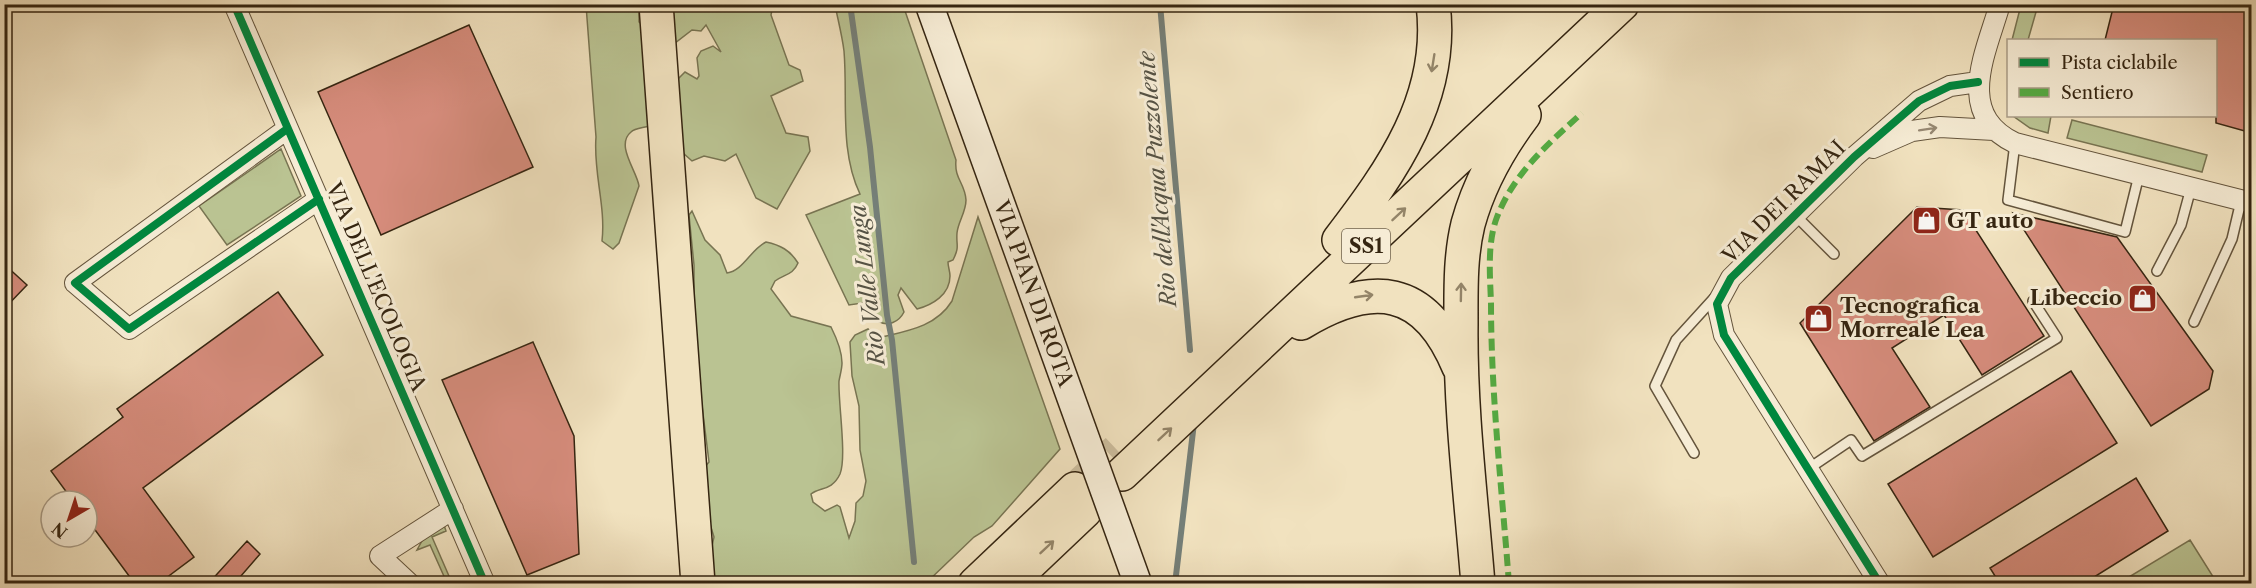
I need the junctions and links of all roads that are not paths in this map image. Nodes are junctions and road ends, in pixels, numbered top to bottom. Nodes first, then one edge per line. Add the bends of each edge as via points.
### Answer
1 (234, 4) edge
2 (656, 4) edge
3 (929, 4) edge
4 (1433, 4) edge
5 (2000, 4) edge
6 (1606, 9) edge
7 (1978, 82) junction
8 (287, 129) junction
9 (1994, 130) junction
10 (2015, 143) junction
11 (1854, 157) junction
12 (2139, 175) junction
13 (2191, 188) junction
14 (319, 199) junction
15 (2246, 202) edge
16 (1795, 215) junction
17 (1339, 240) junction
18 (1834, 254) dead end
19 (2157, 271) dead end
20 (1731, 278) junction
21 (2033, 301) dead end
22 (2194, 322) dead end
23 (1460, 371) junction
24 (1225, 378) junction
25 (1694, 453) dead end
26 (1808, 469) junction
27 (453, 509) junction
28 (1027, 534) junction
29 (696, 547) junction
30 (410, 584) edge
31 (485, 584) edge
32 (698, 584) edge
33 (704, 584) edge
34 (956, 584) edge
35 (975, 584) edge
36 (1008, 584) edge
37 (1138, 584) edge
38 (1478, 584) edge
39 (1880, 584) edge

1 - 8 street, VIA DELL'ECOLOGIA
2 - 29 highway
3 - 37 main road, VIA PIAN DI ROTA, bridge
4 -> 17 highway via 1436,43 1421,111 1388,173
5 - 7 street
6 - 17 highway, SS1
23 -> 6 highway via 1464,250 1482,184 1521,119
24 -> 6 highway, SS1
7 - 9 street via 1982,113
7 - 11 street, VIA DEI RAMAI via 1950,86 1919,101
8 - 14 street, VIA DELL'ECOLOGIA
8 - 14 street via 75,283 129,329
9 - 10 street
11 -> 9 street, VIA DEI RAMAI via 1912,131 1940,127
10 - 12 street
10 - 12 lane via 2008,200 2125,232
11 - 16 street, VIA DEI RAMAI
12 - 13 street
13 - 15 street
13 - 19 lane via 2181,225
14 - 27 street, VIA DELL'ECOLOGIA
15 - 22 lane
16 - 18 lane
16 - 20 street, VIA DEI RAMAI
17 -> 24 highway, SS1 via 1120,462
20 - 25 lane via 1676,340 1654,386
20 - 26 street, VIA DEI RAMAI via 1717,304 1724,335
21 - 26 lane via 2057,338 1862,456 1851,441
24 -> 23 highway via 1318,312 1347,300 1376,295 1403,301 1425,315 1441,331
23 - 38 highway
26 - 39 street, VIA DEI RAMAI
27 - 30 street via 380,556
27 - 31 street, VIA DELL'ECOLOGIA
28 - 34 highway via 972,569
28 - 35 highway
36 -> 28 highway via 1080,500
29 - 32 highway
29 - 33 highway

